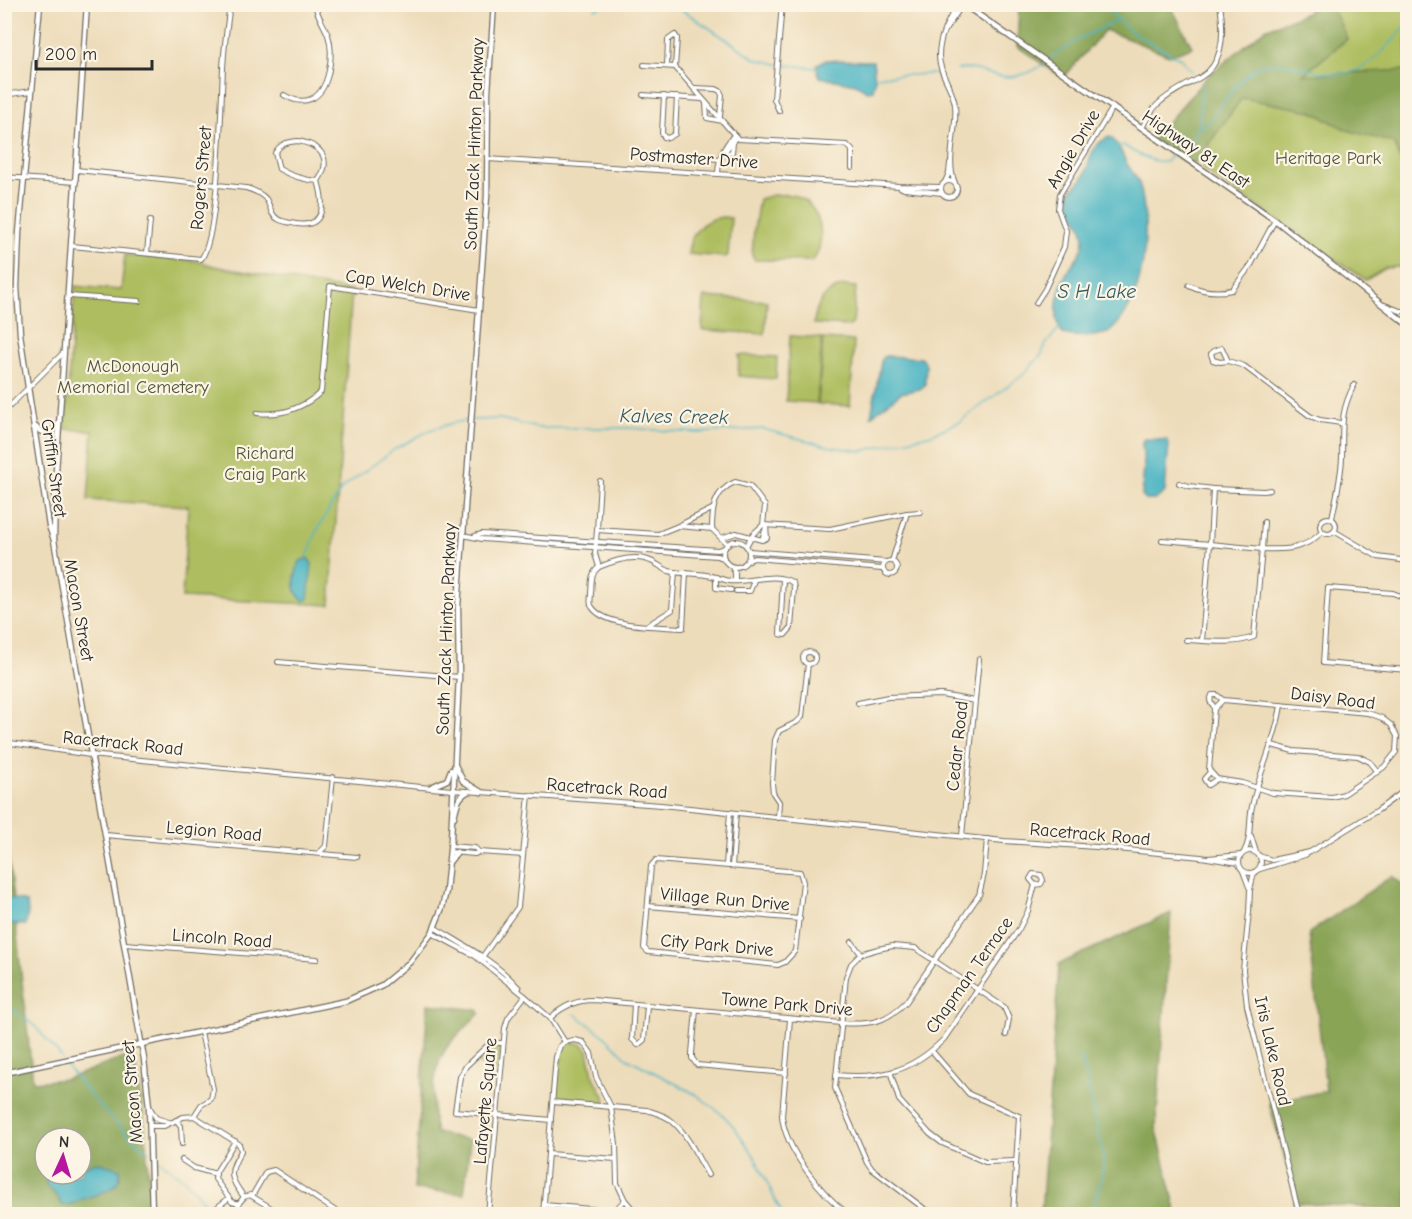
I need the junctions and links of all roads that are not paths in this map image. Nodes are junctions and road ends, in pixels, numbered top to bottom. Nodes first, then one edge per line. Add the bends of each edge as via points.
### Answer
1 (40, 4) edge
2 (87, 4) edge
3 (230, 4) edge
4 (315, 4) edge
5 (494, 4) edge
6 (782, 4) edge
7 (958, 4) edge
8 (1220, 4) edge
9 (963, 5) edge
10 (944, 32) junction
11 (644, 65) dead end
12 (666, 66) junction
13 (675, 67) junction
14 (693, 88) junction
15 (32, 91) junction
16 (284, 94) dead end
17 (4, 95) edge
18 (643, 95) dead end
19 (664, 96) junction
20 (677, 97) junction
21 (705, 101) junction
22 (1113, 107) junction
23 (779, 111) dead end
24 (721, 119) junction
25 (1142, 128) junction
26 (735, 136) junction
27 (952, 151) junction
28 (698, 157) dead end
29 (720, 157) junction
30 (488, 159) junction
31 (852, 168) dead end
32 (77, 170) junction
33 (718, 174) junction
34 (4, 177) edge
35 (25, 178) junction
36 (318, 181) junction
37 (76, 182) junction
38 (945, 182) junction
39 (955, 183) junction
40 (216, 184) junction
41 (899, 186) junction
42 (941, 187) junction
43 (942, 194) junction
44 (1275, 220) junction
45 (150, 221) dead end
46 (72, 246) junction
47 (147, 253) junction
48 (1189, 285) dead end
49 (69, 296) junction
50 (139, 301) dead end
51 (1036, 303) dead end
52 (1383, 304) junction
53 (479, 310) junction
54 (1407, 311) edge
55 (1406, 321) edge
56 (64, 352) junction
57 (1228, 362) junction
58 (1354, 385) dead end
59 (29, 388) junction
60 (4, 412) edge
61 (257, 413) dead end
62 (60, 417) junction
63 (34, 423) junction
64 (1341, 423) junction
65 (600, 481) dead end
66 (1179, 483) dead end
67 (1213, 489) junction
68 (1270, 490) dead end
69 (712, 509) junction
70 (920, 512) dead end
71 (907, 513) junction
72 (1332, 518) junction
73 (1264, 522) dead end
74 (678, 526) junction
75 (765, 526) junction
76 (712, 529) junction
77 (597, 530) junction
78 (1335, 531) junction
79 (755, 532) junction
80 (1322, 532) junction
81 (765, 533) junction
82 (463, 535) junction
83 (721, 538) junction
84 (752, 538) junction
85 (54, 540) junction
86 (1162, 540) dead end
87 (596, 544) junction
88 (1210, 544) junction
89 (746, 546) junction
90 (727, 547) junction
91 (1262, 549) junction
92 (749, 551) junction
93 (724, 558) junction
94 (747, 561) junction
95 (892, 561) junction
96 (1407, 561) edge
97 (886, 562) junction
98 (732, 566) junction
99 (740, 566) junction
100 (599, 567) junction
101 (882, 569) junction
102 (675, 572) junction
103 (686, 573) junction
104 (735, 573) junction
105 (716, 577) junction
106 (783, 579) junction
107 (753, 580) junction
108 (735, 581) junction
109 (1407, 586) edge
110 (1406, 594) edge
111 (1407, 607) edge
112 (648, 625) junction
113 (1186, 640) dead end
114 (1202, 640) junction
115 (980, 659) dead end
116 (278, 662) dead end
117 (808, 664) dead end
118 (1407, 670) edge
119 (459, 677) junction
120 (1223, 700) junction
121 (975, 701) junction
122 (858, 702) dead end
123 (1281, 705) junction
124 (1214, 707) junction
125 (4, 742) edge
126 (1272, 745) junction
127 (90, 755) junction
128 (454, 761) junction
129 (1210, 772) junction
130 (1378, 772) junction
131 (333, 777) junction
132 (1216, 779) junction
133 (431, 787) junction
134 (1256, 788) junction
135 (1407, 788) edge
136 (452, 790) junction
137 (469, 791) junction
138 (481, 792) junction
139 (529, 795) junction
140 (733, 813) junction
141 (778, 818) junction
142 (451, 825) junction
143 (1250, 833) junction
144 (105, 835) junction
145 (962, 836) junction
146 (987, 839) junction
147 (450, 849) junction
148 (1311, 851) junction
149 (320, 852) junction
150 (457, 852) junction
151 (478, 852) junction
152 (1242, 854) junction
153 (523, 855) junction
154 (1258, 855) junction
155 (357, 857) dead end
156 (1207, 858) junction
157 (1239, 863) junction
158 (448, 866) junction
159 (726, 866) junction
160 (732, 866) junction
161 (1242, 870) junction
162 (1256, 871) junction
163 (1035, 885) dead end
164 (1250, 890) junction
165 (648, 906) junction
166 (800, 919) junction
167 (433, 930) junction
168 (852, 942) dead end
169 (125, 944) junction
170 (861, 954) junction
171 (482, 958) junction
172 (317, 959) dead end
173 (934, 960) junction
174 (978, 989) junction
175 (525, 996) junction
176 (634, 1004) junction
177 (647, 1006) junction
178 (696, 1010) junction
179 (550, 1018) junction
180 (790, 1019) junction
181 (841, 1023) junction
182 (201, 1032) junction
183 (1006, 1035) dead end
184 (565, 1042) junction
185 (502, 1043) junction
186 (142, 1044) junction
187 (932, 1051) junction
188 (4, 1073) edge
189 (786, 1073) junction
190 (891, 1074) junction
191 (836, 1075) junction
192 (553, 1102) junction
193 (149, 1107) junction
194 (611, 1107) junction
195 (497, 1115) junction
196 (194, 1116) junction
197 (551, 1120) junction
198 (174, 1121) junction
199 (150, 1126) junction
200 (234, 1141) junction
201 (182, 1144) dead end
202 (548, 1154) junction
203 (182, 1160) dead end
204 (616, 1160) junction
205 (1016, 1161) junction
206 (216, 1173) junction
207 (708, 1175) dead end
208 (252, 1196) junction
209 (244, 1197) junction
210 (229, 1198) junction
211 (625, 1200) junction
212 (239, 1204) junction
213 (544, 1205) junction
214 (838, 1207) junction
215 (215, 1209) dead end
216 (614, 1211) junction
217 (152, 1215) edge
218 (244, 1215) edge
219 (281, 1215) edge
220 (338, 1215) edge
221 (488, 1215) edge
222 (543, 1215) edge
223 (637, 1215) edge
224 (832, 1215) edge
225 (848, 1215) edge
226 (964, 1215) edge
227 (1012, 1215) edge
228 (1299, 1215) edge

1 - 15 main road, Griffin Street
2 - 32 main road, Macon Street
3 - 40 street, Rogers Street
4 - 16 street via 329,39 326,85 308,100 292,100
5 - 30 main road, South Zack Hinton Parkway
6 - 23 street via 774,99
7 - 10 street
8 - 25 street via 1218,58 1207,73 1157,105
9 - 10 street
9 - 22 main road, Highway 81 East
10 - 27 street via 940,60 956,106
11 - 12 street
12 - 13 street
12 - 13 street via 669,39 675,35
13 - 14 street
14 - 21 street
14 - 24 street via 720,91
15 - 17 street
15 - 35 main road, Griffin Street
18 - 19 street
19 - 20 street
19 - 20 street via 662,133 668,138 675,134
20 - 21 street
21 - 24 street
21 - 24 street via 706,117
22 - 25 main road, Highway 81 East
22 - 51 street, Angie Drive via 1060,194 1058,209 1066,231 1064,247
24 - 26 street
25 - 44 main road, Highway 81 East
26 - 29 street
26 - 29 street
26 - 31 street via 750,141 847,145 852,150
27 - 38 street
27 - 39 street
28 - 29 street
29 - 33 street
30 - 33 street, Postmaster Drive
30 - 53 main road, South Zack Hinton Parkway
32 - 37 main road, Macon Street
32 - 40 street
33 - 41 street, Postmaster Drive
34 - 35 street
35 - 37 street
35 - 59 main road, Griffin Street via 17,287
36 - 36 street via 325,166 317,146 298,141 279,147 275,153 279,169
36 - 40 street via 323,202 321,213 315,221 304,225 278,219 257,192
37 - 46 main road, Macon Street
38 - 39 street
38 - 42 street
39 - 43 street via 955,195
40 - 47 street, Rogers Street via 206,254 201,259
41 - 42 street
41 - 43 street
42 - 43 street
44 - 48 street via 1232,291 1200,290
44 - 52 main road, Highway 81 East
45 - 47 street
46 - 47 street, Rogers Street
46 - 49 main road, Macon Street
49 - 50 street
49 - 56 main road, Macon Street
52 - 54 street
52 - 55 main road, Highway 81 East
53 - 61 street, Cap Welch Drive via 330,286 321,392 290,411
53 - 82 main road, South Zack Hinton Parkway
56 - 59 street
56 - 62 main road, Macon Street
57 - 57 street via 1222,348 1211,354 1213,360
57 - 64 street via 1244,366 1310,416
58 - 64 street
59 - 60 street
59 - 63 main road, Griffin Street
62 - 63 main road via 49,433 39,431
62 - 85 main road, Macon Street
63 - 85 main road, Griffin Street
64 - 72 street via 1342,458
65 - 77 street
66 - 67 street
67 - 68 street
67 - 88 street
69 - 74 street
69 - 75 street via 714,501 731,484 743,483 765,506
69 - 76 street
70 - 71 street
71 - 75 street via 830,529
71 - 95 street
72 - 78 street
72 - 80 street via 1321,521
73 - 91 street
74 - 76 street
74 - 77 street via 658,534
75 - 79 street
75 - 81 street
76 - 83 street
77 - 87 street
78 - 80 street
78 - 96 street via 1378,557
79 - 81 street
79 - 84 street
80 - 91 street via 1301,547
81 - 84 street via 762,540
82 - 87 street
82 - 119 main road, South Zack Hinton Parkway
83 - 84 street via 736,533
83 - 90 street
84 - 89 street
85 - 127 main road, Macon Street
86 - 88 street
87 - 90 street via 718,550
87 - 93 street
87 - 100 street
88 - 91 street
88 - 114 street
89 - 90 street via 738,542
89 - 92 street
90 - 93 street
91 - 114 street via 1254,637 1229,642
92 - 94 street
92 - 97 street
93 - 98 street
94 - 99 street
94 - 101 street via 754,558
95 - 97 street
95 - 101 street via 897,567 895,573 887,575
97 - 101 street
98 - 99 street
98 - 104 street
99 - 104 street
100 - 102 street via 624,558 649,560
100 - 112 street via 593,572 591,606 614,622
102 - 103 street
102 - 112 street via 672,610
103 - 105 street
103 - 112 street via 682,628
104 - 108 street
105 - 107 street via 716,588 734,590 750,591
105 - 108 street
106 - 106 street via 792,582 794,588 791,628 780,634
106 - 107 street
107 - 108 street
109 - 110 street
110 - 111 street
110 - 118 street via 1328,588 1323,663
113 - 114 street
115 - 121 street, Cedar Road
116 - 119 street
117 - 141 street via 802,717 779,731 775,740 772,783 779,802
119 - 128 main road, South Zack Hinton Parkway
120 - 123 street, Daisy Road
120 - 124 street
120 - 124 street via 1212,695
121 - 122 street via 941,695
121 - 145 street, Cedar Road
123 - 126 street
123 - 130 street, Daisy Road via 1362,712 1386,720 1396,733 1397,749
124 - 129 street
125 - 127 street, Racetrack Road
126 - 130 street via 1293,751 1358,756
126 - 134 street
127 - 131 street, Racetrack Road
127 - 144 main road, Macon Street
128 - 133 main road via 447,780
128 - 136 main road, South Zack Hinton Parkway
128 - 138 main road via 463,782
129 - 132 street
129 - 132 street via 1206,783
130 - 134 street, Daisy Road via 1349,792 1332,797
131 - 133 street, Racetrack Road
131 - 149 street via 326,846
132 - 134 street, Daisy Road
133 - 136 street, Racetrack Road
134 - 143 street
135 - 148 street
136 - 137 street, Racetrack Road
136 - 142 main road, South Zack Hinton Parkway
137 - 138 street, Racetrack Road
137 - 142 main road via 458,799
138 - 139 street, Racetrack Road
139 - 140 street, Racetrack Road
139 - 153 street
140 - 141 street, Racetrack Road
140 - 159 street
140 - 160 street
141 - 145 street, Racetrack Road
142 - 147 main road, South Zack Hinton Parkway
143 - 152 street
143 - 154 street
144 - 149 street, Legion Road
144 - 169 main road, Macon Street
145 - 146 street, Racetrack Road
146 - 156 street, Racetrack Road
146 - 173 street, Towne Park Drive via 979,896
147 - 150 street
147 - 151 street via 475,848
147 - 158 main road, South Zack Hinton Parkway
148 - 154 street via 1272,860
148 - 162 street
149 - 155 street, Legion Road
150 - 151 street
150 - 158 main road
151 - 153 street
152 - 154 street via 1251,851
152 - 156 street, Racetrack Road
152 - 157 street
153 - 171 street via 518,908
154 - 162 street
156 - 157 street, Racetrack Road
157 - 161 street
158 - 167 main road, South Zack Hinton Parkway via 442,908
159 - 160 street, City Park Drive
159 - 165 street, City Park Drive via 654,861
160 - 166 street, City Park Drive via 800,872
161 - 162 street
161 - 164 street, Iris Lake Road
162 - 164 street, Iris Lake Road
163 - 174 street, Chapman Terrace via 1028,911
164 - 228 street, Iris Lake Road via 1243,970 1247,1006
165 - 166 street, Village Run Drive
165 - 166 street, City Park Drive via 644,948 648,952 770,965 785,962 795,951
167 - 171 street
167 - 182 main road, South Zack Hinton Parkway via 410,962 373,990 346,1000
168 - 170 street
169 - 172 street, Lincoln Road
169 - 186 main road, Macon Street
170 - 173 street via 887,947 908,947
170 - 181 street via 846,977
171 - 175 street via 509,977
173 - 174 street
173 - 181 street, Towne Park Drive via 895,1013 871,1024
174 - 183 street via 1004,1007 1009,1019
174 - 187 street, Chapman Terrace
175 - 179 street
175 - 185 street, Lafayette Square via 508,1018
176 - 177 street, Towne Park Drive
176 - 177 street via 632,1040 638,1045 644,1040
176 - 179 street, Towne Park Drive via 584,1000 566,1006
177 - 178 street, Towne Park Drive
178 - 180 street, Towne Park Drive
178 - 189 street via 692,1058 697,1065
179 - 184 street
180 - 181 street, Towne Park Drive
180 - 189 street
181 - 191 street
182 - 186 main road, South Zack Hinton Parkway
182 - 196 street via 213,1089 211,1099
184 - 192 street via 556,1057
184 - 194 street via 574,1040 588,1047 596,1077
185 - 195 street, Lafayette Square
185 - 195 street via 487,1046 466,1066 460,1077 455,1111
186 - 188 main road, South Zack Hinton Parkway
186 - 193 main road, Macon Street
187 - 190 street, Chapman Terrace
187 - 205 street via 969,1094 1019,1116
189 - 214 street via 782,1116 785,1137
190 - 191 street, Chapman Terrace
190 - 205 street via 899,1100 942,1143 985,1162
191 - 226 street via 838,1098 872,1168 926,1210
192 - 194 street
192 - 197 street
193 - 198 street via 156,1118
193 - 199 main road, Macon Street
194 - 204 street
194 - 207 street via 647,1110 673,1121
195 - 197 street
195 - 221 street, Lafayette Square
196 - 198 street
196 - 200 street
197 - 202 street
198 - 199 street
198 - 201 street via 181,1126
199 - 217 main road, Macon Street
200 - 206 street
200 - 209 street via 241,1152 231,1175
202 - 204 street
202 - 213 street
203 - 206 street via 194,1168
204 - 211 street via 617,1183
205 - 227 street
206 - 210 street via 215,1179
208 - 209 street
208 - 219 street
208 - 220 street via 266,1172 274,1170
209 - 212 street
210 - 212 street
210 - 215 street
211 - 216 street
211 - 223 street
212 - 218 street
213 - 216 street
213 - 222 street
214 - 224 street
214 - 225 street
216 - 223 street

